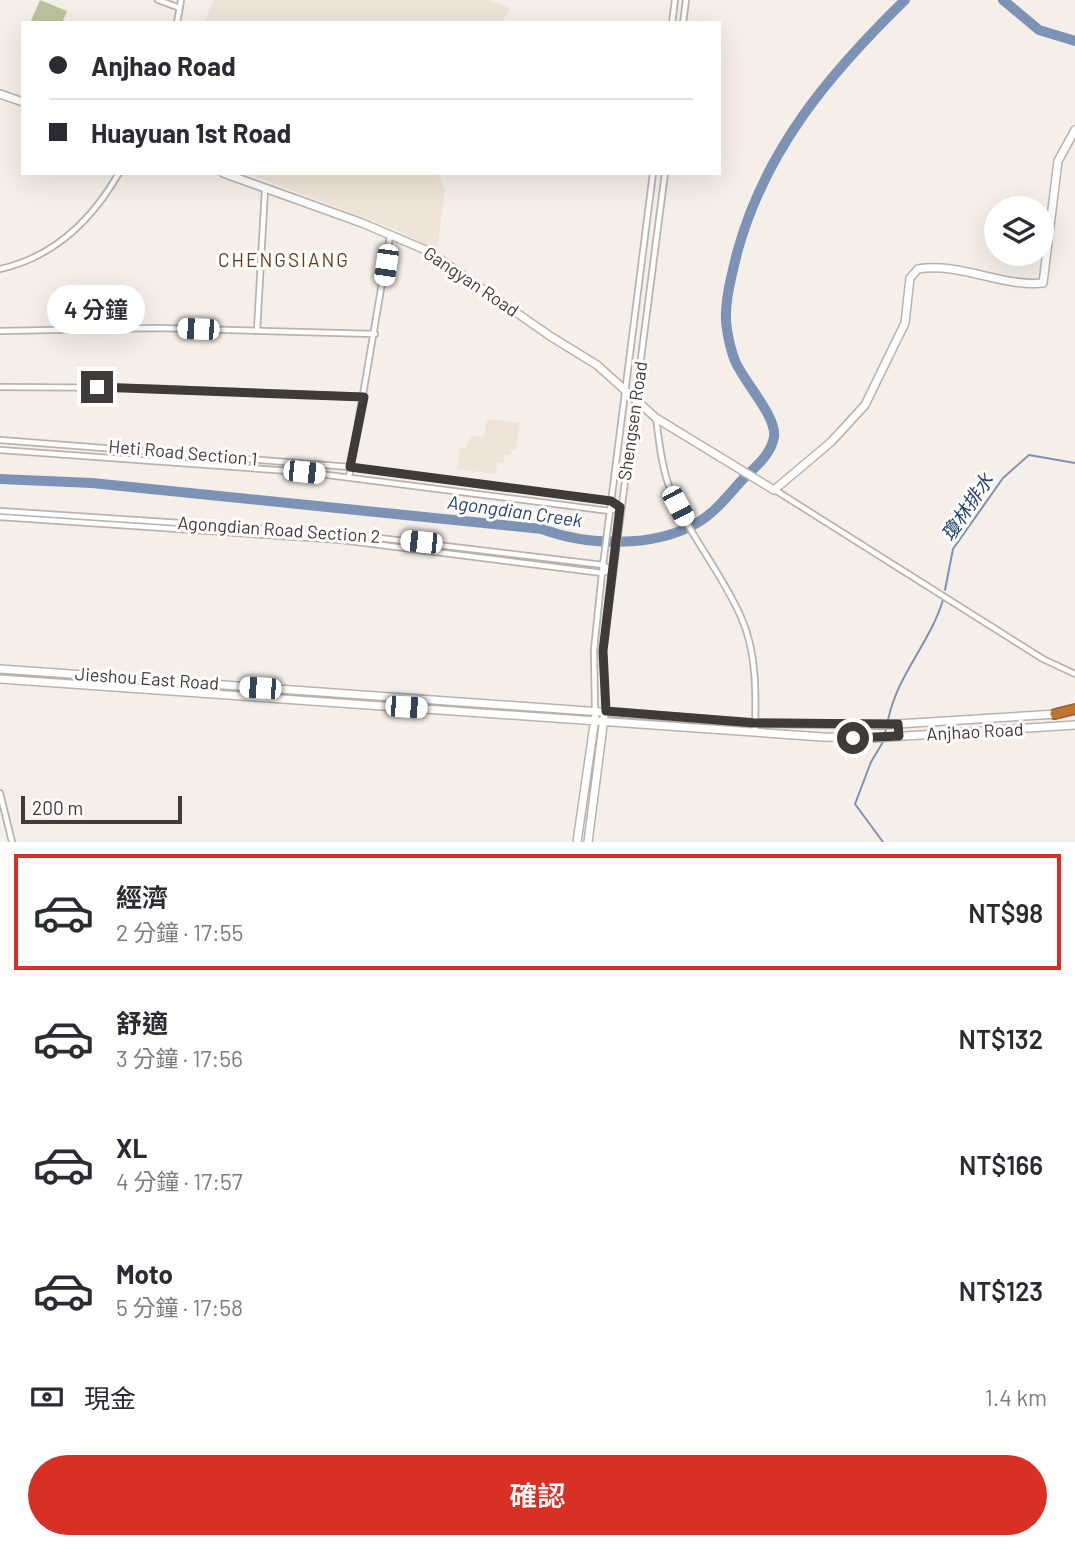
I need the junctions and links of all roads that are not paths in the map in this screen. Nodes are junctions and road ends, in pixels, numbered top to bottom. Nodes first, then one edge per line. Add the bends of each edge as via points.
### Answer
1 (158, 0) edge
2 (181, 0) edge
3 (676, 0) edge
4 (686, 0) edge
5 (180, 8) junction
6 (177, 21) edge
7 (673, 21) edge
8 (683, 21) edge
9 (0, 94) edge
10 (21, 101) edge
11 (1075, 130) edge
12 (118, 175) edge
13 (229, 175) edge
14 (653, 175) edge
15 (665, 175) edge
16 (265, 188) junction
17 (390, 235) junction
18 (0, 269) edge
19 (0, 331) edge
20 (257, 331) junction
21 (375, 334) junction
22 (0, 387) edge
23 (624, 389) junction
24 (364, 397) junction
25 (638, 400) junction
26 (656, 418) junction
27 (0, 440) edge
28 (0, 450) edge
29 (350, 467) junction
30 (349, 477) junction
31 (774, 490) junction
32 (611, 501) junction
33 (620, 507) junction
34 (0, 511) edge
35 (609, 514) junction
36 (0, 517) edge
37 (603, 565) junction
38 (612, 570) junction
39 (602, 573) junction
40 (0, 669) edge
41 (44, 671) junction
42 (1075, 674) edge
43 (0, 679) edge
44 (44, 682) junction
45 (595, 711) junction
46 (606, 711) junction
47 (1075, 711) edge
48 (1055, 714) joint
49 (594, 720) junction
50 (604, 722) junction
51 (755, 723) junction
52 (898, 724) junction
53 (841, 725) junction
54 (881, 725) joint
55 (1075, 725) edge
56 (755, 734) junction
57 (899, 736) junction
58 (840, 738) junction
59 (874, 738) joint
60 (0, 793) edge
61 (1, 801) edge
62 (12, 842) edge
63 (577, 842) edge
64 (588, 842) edge

1 - 5 street
2 - 5 street
3 - 7 street
4 - 8 street
5 - 6 street
9 - 10 main road
11 - 31 main road via 1058,161 1043,283 973,271 918,269 910,278 905,323 865,405 831,442
12 - 18 street via 80,226 28,262
13 - 16 main road, Gangyan Road
14 - 23 street, Shengsen Road
15 - 25 street, Shengsen Road
16 - 17 main road, Gangyan Road
16 - 20 street
17 - 21 street
17 - 23 main road, Gangyan Road via 462,272 597,365
19 - 20 street
20 - 21 street
21 - 24 street
22 - 24 street
23 - 25 main road, Gangyan Road
23 - 32 street, Shengsen Road
24 - 29 street
25 - 26 main road, Gangyan Road
25 - 33 street, Shengsen Road
26 - 31 main road, Gangyan Road
26 - 51 street via 668,483 748,635
27 - 29 street, Heti Road Section 1
28 - 30 street, Heti Road Section 1
29 - 30 street
29 - 32 street, Heti Road Section 1
30 - 35 street, Heti Road Section 1
31 - 42 street via 1043,659
32 - 33 street, Heti Road Section 1
32 - 35 street, Shengsen Road
33 - 35 street, Heti Road Section 1
33 - 38 street, Shengsen Road
34 - 37 street, Agongdian Road Section 2 via 323,532
35 - 37 street, Shengsen Road
36 - 39 street, Agongdian Road Section 2 via 341,540
37 - 38 street, Agongdian Road Section 2
37 - 39 street, Shengsen Road
38 - 39 street, Agongdian Road Section 2
38 - 46 street, Shengsen Road via 603,651
39 - 45 street, Shengsen Road via 594,650
40 - 41 main road, Jieshou East Road
41 - 44 main road
41 - 45 main road, Jieshou East Road
43 - 44 main road, Jieshou East Road
44 - 49 main road, Jieshou East Road
45 - 46 main road, Jieshou East Road
45 - 49 main road
46 - 50 main road
46 - 51 main road, Jieshou East Road
47 - 48 highway
48 - 52 main road, Anjhao Road
49 - 50 main road, Jieshou East Road
49 - 63 main road
50 - 56 main road, Jieshou East Road
50 - 64 main road
51 - 53 main road, Jieshou East Road
51 - 56 street
52 - 54 main road, Anjhao Road
52 - 57 main road
53 - 54 main road, Jieshou East Road
53 - 58 main road
55 - 57 main road, Anjhao Road
56 - 58 main road, Jieshou East Road
57 - 59 main road, Anjhao Road
58 - 59 main road, Jieshou East Road
60 - 61 street
61 - 62 street

